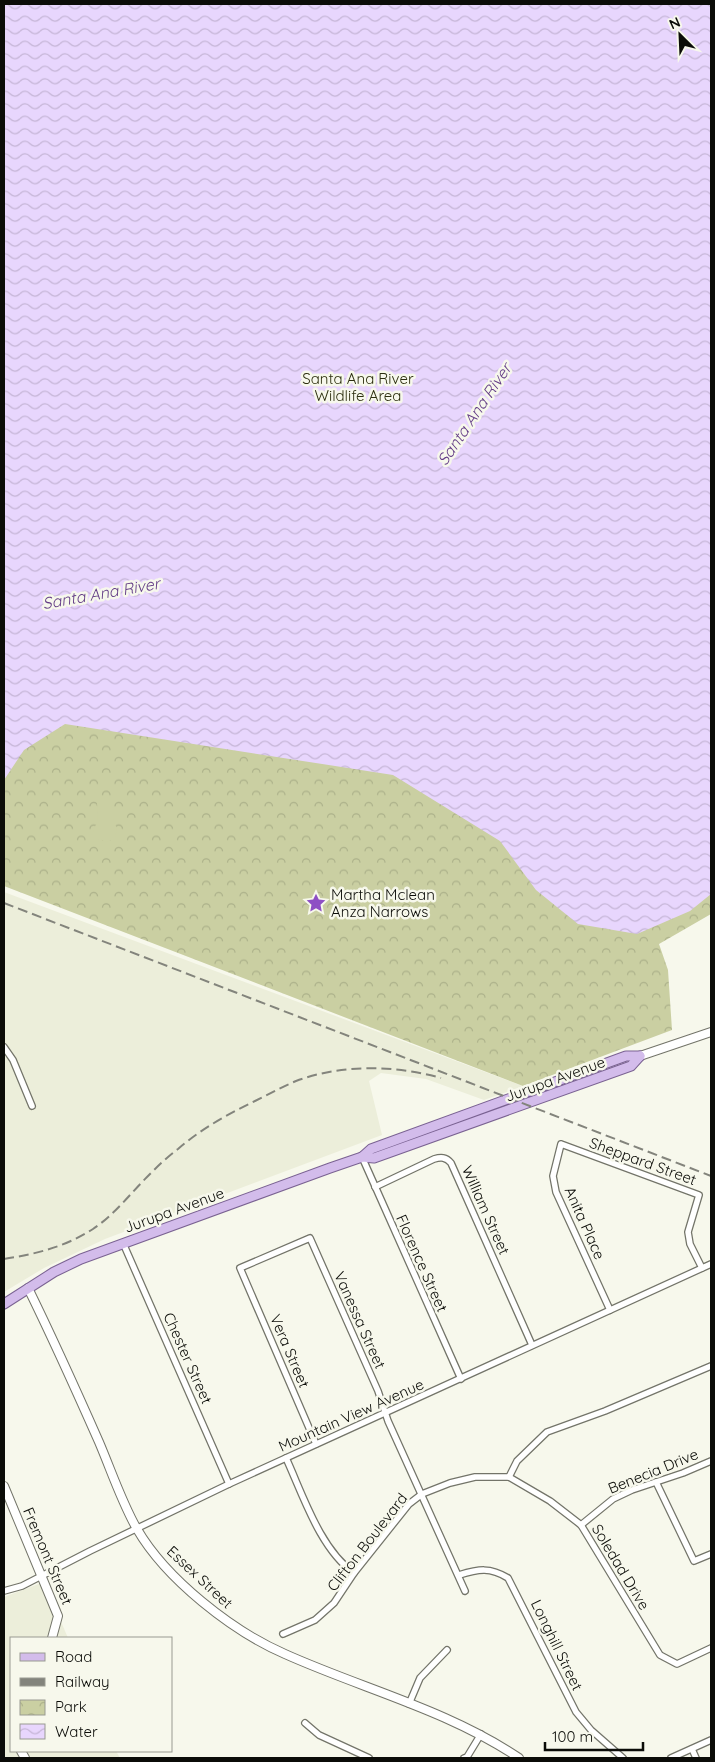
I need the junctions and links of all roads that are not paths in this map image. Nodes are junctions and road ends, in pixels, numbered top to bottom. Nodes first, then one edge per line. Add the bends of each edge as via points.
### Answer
1 (711, 1032) edge
2 (4, 1047) edge
3 (640, 1056) joint
4 (32, 1106) dead end
5 (561, 1144) joint
6 (362, 1157) junction
7 (375, 1187) junction
8 (123, 1243) junction
9 (711, 1264) edge
10 (240, 1268) joint
11 (702, 1268) junction
12 (28, 1288) junction
13 (4, 1304) edge
14 (610, 1310) junction
15 (532, 1345) junction
16 (711, 1366) edge
17 (460, 1379) junction
18 (386, 1413) junction
19 (316, 1444) junction
20 (286, 1458) junction
21 (711, 1461) edge
22 (509, 1477) junction
23 (656, 1482) junction
24 (229, 1484) junction
25 (4, 1486) edge
26 (422, 1494) junction
27 (581, 1525) junction
28 (137, 1529) junction
29 (711, 1554) edge
30 (354, 1573) junction
31 (41, 1575) junction
32 (459, 1576) junction
33 (4, 1591) edge
34 (465, 1591) dead end
35 (283, 1634) dead end
36 (52, 1637) edge
37 (711, 1648) edge
38 (448, 1650) dead end
39 (409, 1704) junction
40 (305, 1722) dead end
41 (480, 1734) junction
42 (711, 1740) edge
43 (692, 1749) junction
44 (369, 1758) edge
45 (464, 1758) edge
46 (519, 1758) edge
47 (622, 1758) edge
48 (670, 1758) edge
49 (696, 1758) edge

1 - 3 street, Jurupa Avenue
2 - 4 street via 13,1060
3 - 6 main road, Jurupa Avenue via 631,1066 374,1158
5 - 11 street, Sheppard Street via 699,1196 688,1232
5 - 14 street, Anita Place via 553,1176 556,1192
6 - 7 street, Florence Street
6 - 8 main road, Jurupa Avenue
7 - 15 street, William Street via 434,1159 452,1163
7 - 17 street, Florence Street
8 - 12 main road, Jurupa Avenue via 81,1259
8 - 24 street, Chester Street
9 - 11 street, Mountain View Avenue
10 - 18 street, Vanessa Street via 310,1238
10 - 19 street, Vera Street
11 - 14 street, Mountain View Avenue
12 - 13 main road, Jurupa Avenue
12 - 28 street, Essex Street via 58,1348
14 - 15 street, Mountain View Avenue
15 - 17 street, Mountain View Avenue
16 - 22 street via 547,1432 517,1461
17 - 18 street, Mountain View Avenue
18 - 19 street, Mountain View Avenue
18 - 26 street, Vanessa Street
19 - 20 street, Mountain View Avenue
20 - 24 street, Mountain View Avenue
20 - 30 street via 324,1538 344,1566
21 - 23 street, Benecia Drive
22 - 26 street, Clifton Boulevard via 475,1477
22 - 27 street, Soledad Drive via 550,1500
23 - 27 street, Benecia Drive via 613,1499
23 - 29 street via 694,1561
24 - 28 street, Mountain View Avenue
25 - 31 street, Fremont Street
26 - 30 street, Clifton Boulevard via 409,1504
26 - 32 street, Vanessa Street
27 - 37 street, Soledad Drive via 660,1655 677,1664
28 - 31 street, Mountain View Avenue
28 - 39 street, Essex Street via 174,1576 237,1628 284,1654
30 - 35 street, Clifton Boulevard via 334,1603 315,1620
31 - 33 street, Mountain View Avenue via 22,1586
31 - 36 street, Fremont Street via 58,1616
32 - 34 street, Vanessa Street
32 - 47 street, Longhill Street via 485,1569 508,1578 576,1712
38 - 39 street via 420,1678
39 - 41 street, Essex Street
40 - 44 street via 319,1735
41 - 45 street
41 - 46 street, Essex Street
42 - 43 street
43 - 48 street
43 - 49 street

